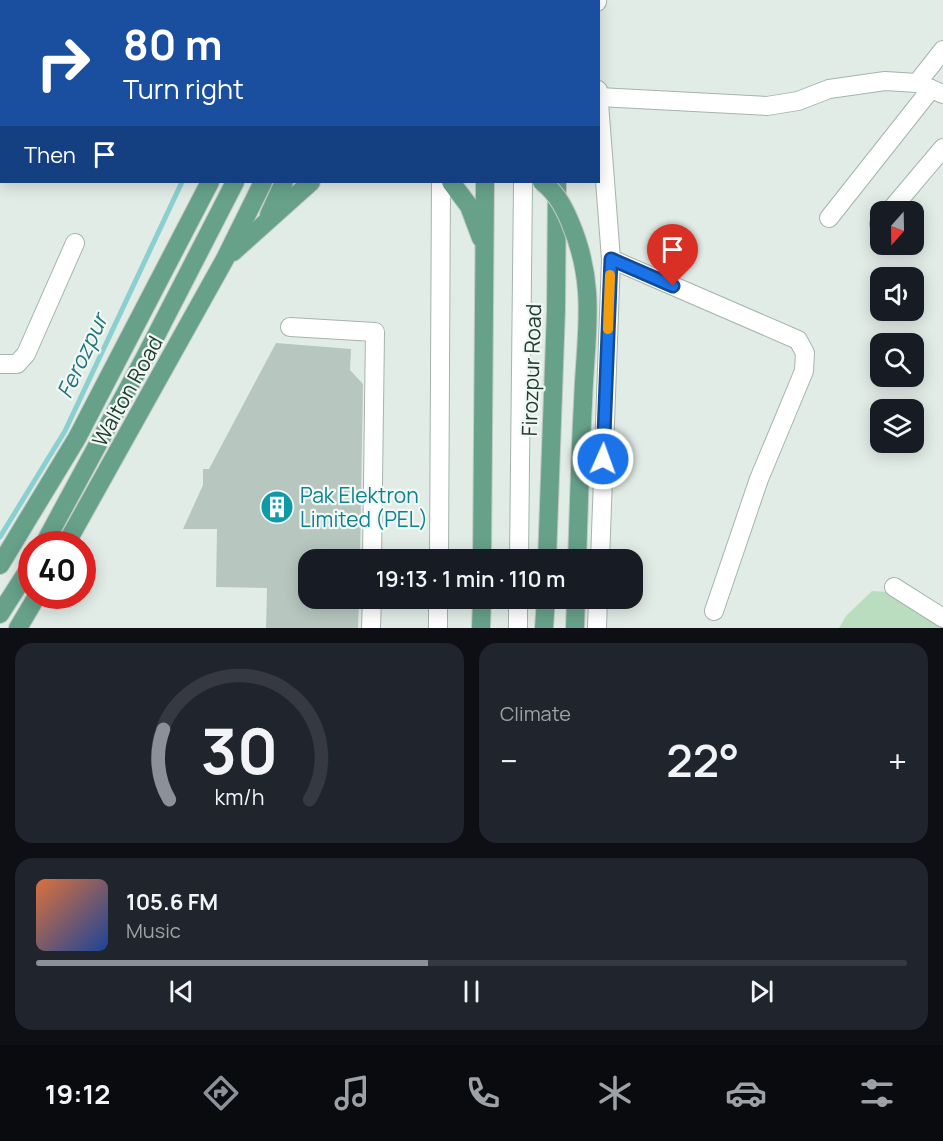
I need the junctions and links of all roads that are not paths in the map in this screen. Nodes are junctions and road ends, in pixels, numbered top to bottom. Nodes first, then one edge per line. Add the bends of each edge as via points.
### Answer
1 (943, 50) edge
2 (931, 89) edge
3 (600, 97) edge
4 (600, 110) edge
5 (943, 148) edge
6 (209, 183) edge
7 (234, 183) edge
8 (263, 183) edge
9 (285, 183) edge
10 (310, 183) edge
11 (441, 183) edge
12 (452, 183) edge
13 (485, 183) edge
14 (523, 183) edge
15 (543, 183) edge
16 (557, 183) edge
17 (898, 201) edge
18 (829, 218) dead end
19 (266, 223) junction
20 (75, 243) dead end
21 (484, 245) junction
22 (225, 259) junction
23 (611, 259) junction
24 (290, 327) dead end
25 (0, 364) edge
26 (51, 531) edge
27 (73, 531) edge
28 (372, 549) edge
29 (439, 549) edge
30 (482, 549) edge
31 (519, 549) edge
32 (547, 549) edge
33 (577, 549) edge
34 (600, 549) edge
35 (2, 555) edge
36 (18, 586) edge
37 (894, 587) dead end
38 (29, 609) edge
39 (372, 609) edge
40 (438, 609) edge
41 (482, 609) edge
42 (518, 609) edge
43 (545, 609) edge
44 (576, 609) edge
45 (598, 609) edge
46 (714, 611) dead end
47 (941, 613) edge
48 (0, 614) edge
49 (18, 628) edge
50 (371, 628) edge
51 (438, 628) edge
52 (482, 628) edge
53 (518, 628) edge
54 (544, 628) edge
55 (575, 628) edge
56 (597, 628) edge

1 - 2 street
2 - 3 street via 885,81 829,89 798,101 767,106
2 - 18 street
4 - 23 street
5 - 17 street
6 - 35 main road, Walton Road via 77,438
7 - 26 main road
8 - 22 main road, Walton Road
9 - 19 main road
10 - 19 main road
11 - 29 street
12 - 21 main road via 469,206
13 - 21 main road
14 - 31 street
15 - 33 main road, bridge via 562,204 578,241 590,307
16 - 32 main road, Firozpur Road
19 - 22 main road
20 - 25 street via 26,354 17,364
21 - 30 main road
22 - 27 main road, Walton Road
23 - 34 street
23 - 46 street via 798,340 805,353 804,371 759,479
24 - 28 street via 375,332
36 - 48 main road
37 - 47 street
38 - 49 main road
39 - 50 street
40 - 51 street
41 - 52 main road
42 - 53 street
43 - 54 main road
44 - 55 main road
45 - 56 street

